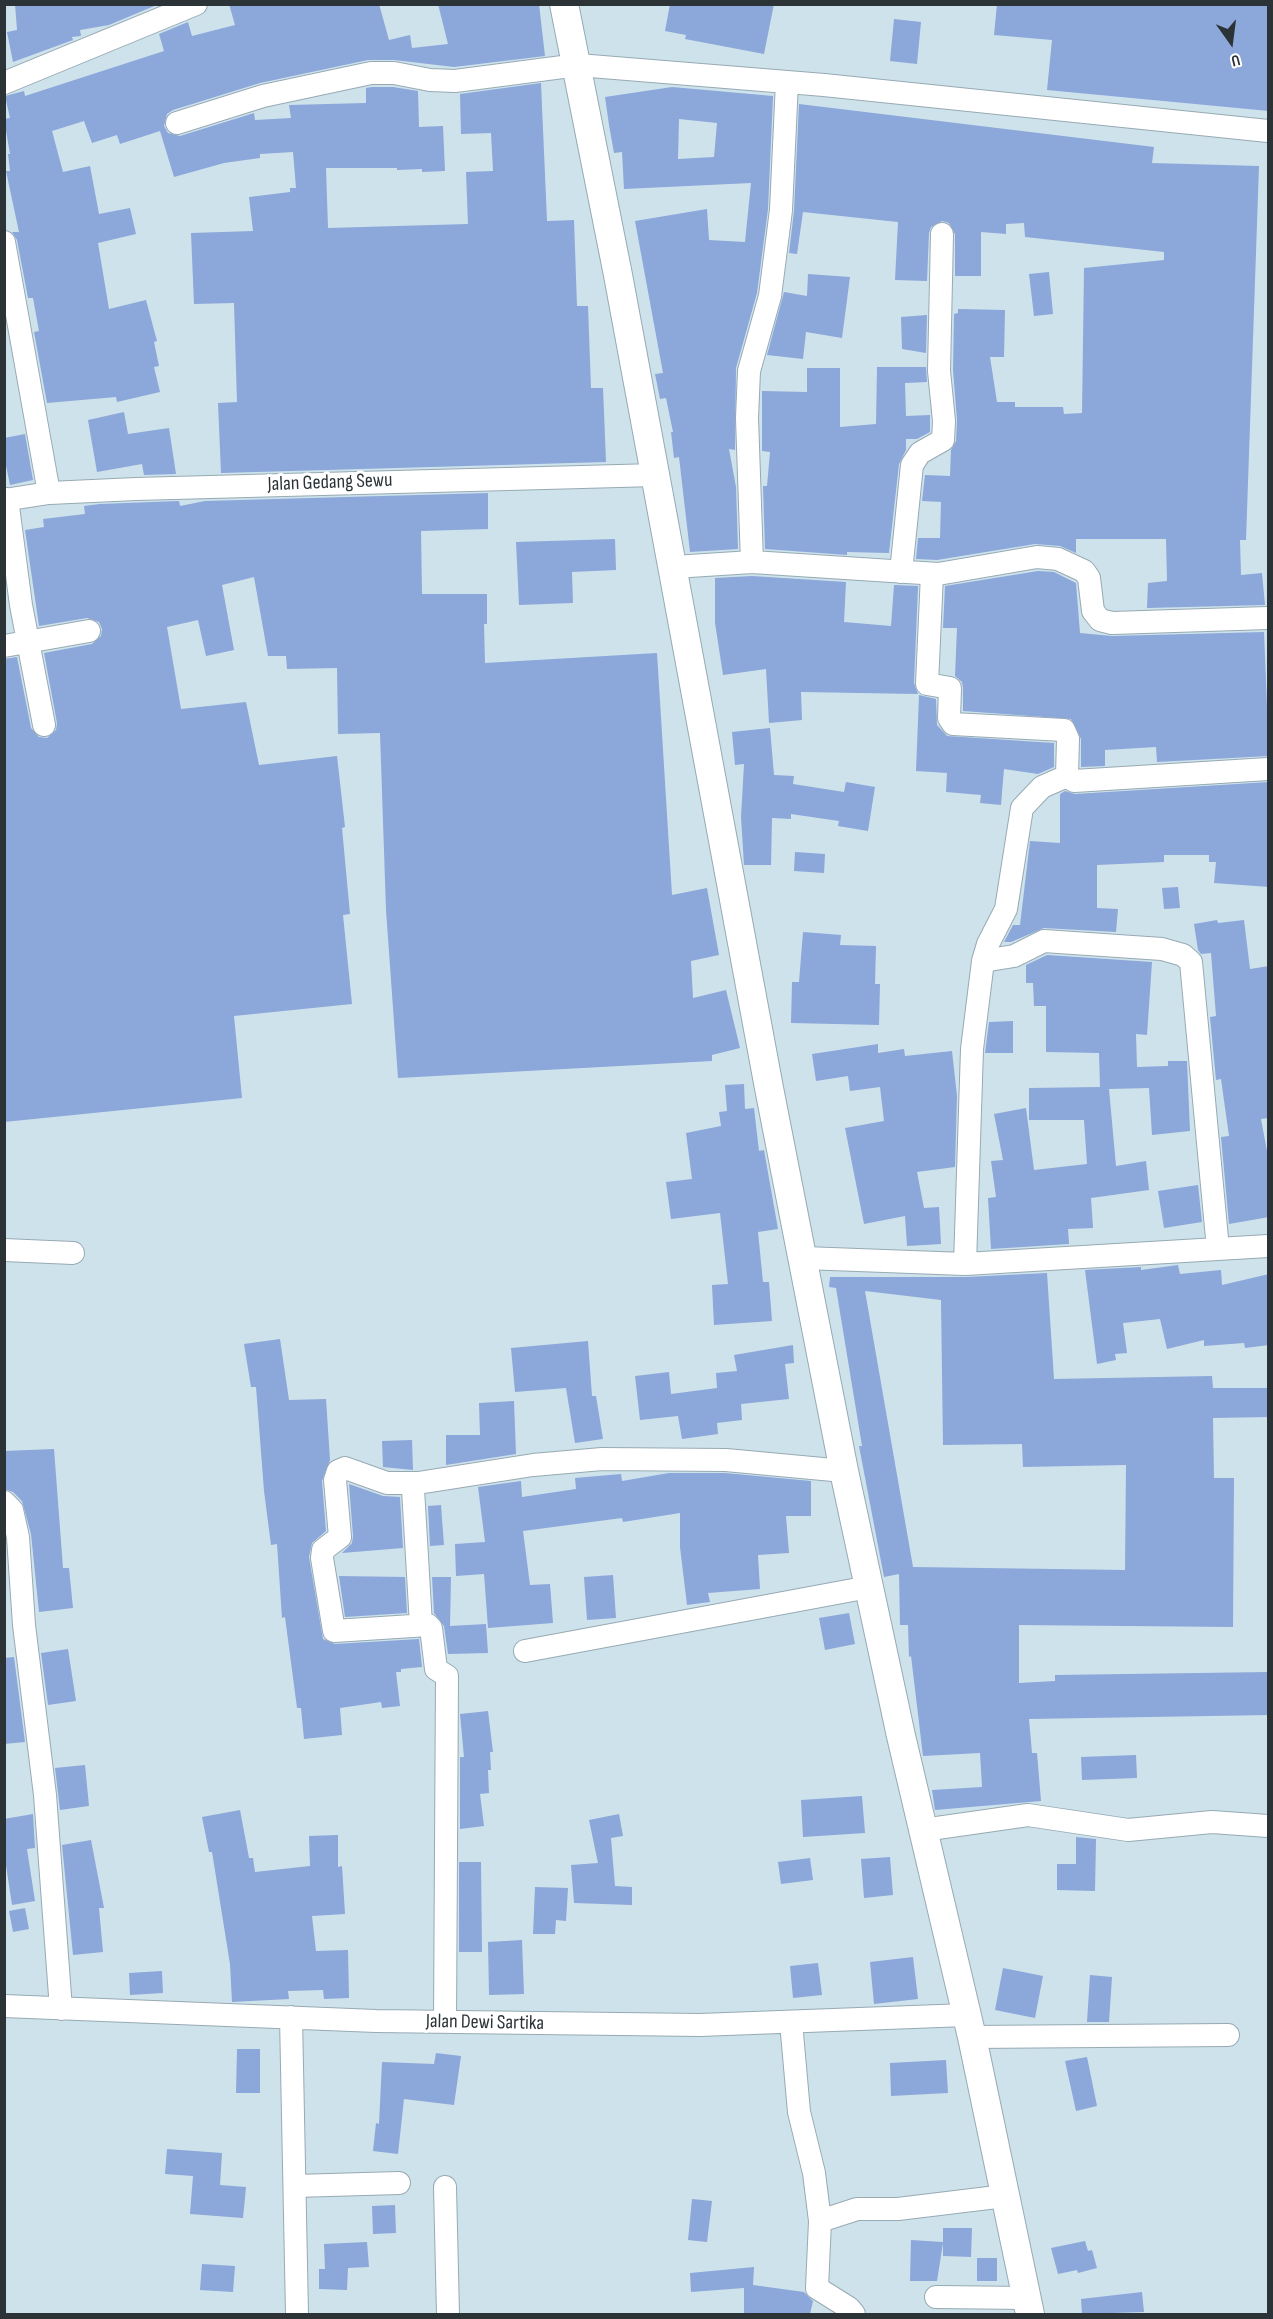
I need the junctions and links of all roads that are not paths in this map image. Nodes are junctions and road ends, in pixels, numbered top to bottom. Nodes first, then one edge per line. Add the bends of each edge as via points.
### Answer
1 (196, 4) edge
2 (564, 4) edge
3 (578, 65) junction
4 (787, 82) junction
5 (4, 83) edge
6 (177, 123) dead end
7 (1269, 131) edge
8 (942, 234) dead end
9 (4, 242) edge
10 (656, 475) junction
11 (49, 493) junction
12 (6, 499) edge
13 (752, 562) junction
14 (674, 567) junction
15 (901, 572) junction
16 (932, 574) junction
17 (1269, 618) edge
18 (89, 631) dead end
19 (27, 643) junction
20 (4, 646) edge
21 (44, 725) dead end
22 (1269, 769) edge
23 (1066, 776) junction
24 (983, 961) junction
25 (1269, 1246) edge
26 (1218, 1249) junction
27 (4, 1250) edge
28 (73, 1253) dead end
29 (804, 1258) junction
30 (965, 1264) junction
31 (844, 1472) junction
32 (418, 1484) junction
33 (4, 1502) edge
34 (869, 1587) junction
35 (421, 1625) junction
36 (14, 1627) edge
37 (525, 1651) dead end
38 (1269, 1826) edge
39 (923, 1830) junction
40 (4, 2006) edge
41 (61, 2009) junction
42 (291, 2017) junction
43 (445, 2022) junction
44 (791, 2022) junction
45 (969, 2026) junction
46 (1228, 2035) dead end
47 (399, 2183) dead end
48 (294, 2186) junction
49 (446, 2187) dead end
50 (1005, 2196) junction
51 (820, 2221) junction
52 (936, 2296) dead end
53 (1028, 2306) edge
54 (297, 2314) edge
55 (448, 2314) edge
56 (854, 2314) edge

1 - 5 street
2 - 3 main road
3 - 4 street
3 - 6 street via 455,81 370,72 263,96
3 - 10 main road
4 - 7 street
4 - 13 street via 780,210 770,296 749,371
8 - 15 street via 939,371 943,440 920,453 912,465
9 - 11 street
10 - 11 street, Jalan Gedang Sewu
10 - 14 main road
11 - 12 street, Jalan Gedang Sewu
12 - 19 street
13 - 14 street
13 - 15 street
14 - 29 main road
15 - 16 street
16 - 17 street via 1037,557 1058,559 1089,578 1093,611 1100,620 1112,623
16 - 23 street via 927,684 950,688 949,718 953,724 1064,730 1068,739
18 - 19 street
19 - 20 street
19 - 21 street
22 - 23 street via 1074,781
23 - 24 street via 1042,787 1022,808 1006,909
24 - 26 street via 1014,956 1044,941 1162,949 1183,955 1191,962
24 - 30 street via 972,1049
25 - 26 street
26 - 30 street
27 - 28 street
29 - 30 street
29 - 31 main road
31 - 32 street via 726,1460 602,1459 533,1465
31 - 34 main road
32 - 35 street via 413,1489
32 - 35 street via 382,1482 340,1469 335,1480 340,1537 323,1550 322,1558 334,1631
33 - 36 street via 16,1523
34 - 37 street
34 - 39 main road
35 - 43 street via 431,1628 436,1669 447,1676
36 - 41 street via 45,1796
38 - 39 street via 1212,1822 1128,1830 1028,1815
39 - 45 main road
40 - 41 street, Jalan Dewi Sartika
41 - 42 street, Jalan Dewi Sartika
42 - 43 street, Jalan Dewi Sartika
42 - 48 street
43 - 44 street, Jalan Dewi Sartika
44 - 45 street, Jalan Dewi Sartika
44 - 51 street via 799,2112
45 - 46 street, Jalan Dewi Sartika
45 - 50 main road
47 - 48 street
48 - 54 street
49 - 55 street
50 - 51 street via 898,2210 857,2209
50 - 53 main road
51 - 56 street via 817,2288
52 - 53 street

